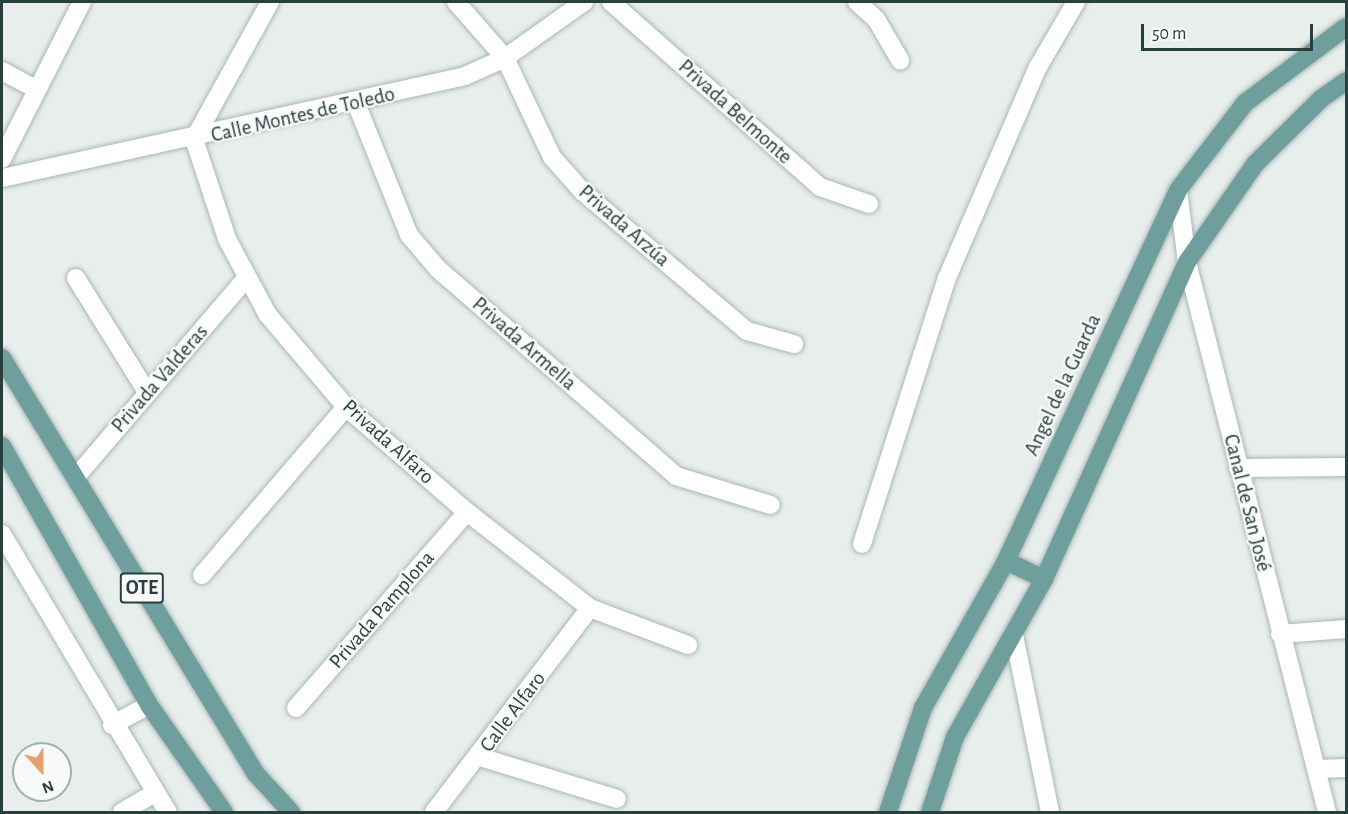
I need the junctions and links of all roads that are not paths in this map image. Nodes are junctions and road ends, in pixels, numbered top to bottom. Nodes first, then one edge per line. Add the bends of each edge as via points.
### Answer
1 (82, 2) edge
2 (270, 2) edge
3 (456, 2) edge
4 (584, 2) edge
5 (611, 2) edge
6 (857, 2) edge
7 (1076, 2) edge
8 (1347, 27) edge
9 (506, 58) junction
10 (900, 60) dead end
11 (2, 71) edge
12 (1347, 81) edge
13 (36, 89) junction
14 (356, 103) junction
15 (194, 139) junction
16 (2, 159) edge
17 (2, 178) edge
18 (1178, 190) junction
19 (870, 204) dead end
20 (1187, 262) junction
21 (76, 278) dead end
22 (245, 280) junction
23 (794, 344) dead end
24 (2, 358) edge
25 (147, 392) junction
26 (346, 407) junction
27 (2, 446) edge
28 (1347, 467) edge
29 (1238, 468) junction
30 (75, 478) junction
31 (771, 505) dead end
32 (467, 512) junction
33 (2, 534) edge
34 (862, 544) dead end
35 (1006, 561) junction
36 (202, 575) dead end
37 (1044, 579) junction
38 (590, 608) junction
39 (1347, 629) edge
40 (1280, 634) junction
41 (1014, 635) junction
42 (688, 645) dead end
43 (149, 705) junction
44 (296, 708) dead end
45 (112, 725) junction
46 (480, 757) junction
47 (1347, 768) edge
48 (1316, 769) junction
49 (154, 793) junction
50 (617, 799) dead end
51 (122, 813) edge
52 (168, 813) edge
53 (224, 813) edge
54 (291, 813) edge
55 (434, 813) edge
56 (888, 813) edge
57 (930, 813) edge
58 (1050, 813) edge
59 (1327, 813) edge

1 - 13 street
2 - 15 street
3 - 9 street, Privada Arzúa
4 - 9 street, Calle Montes de Toledo
5 - 19 street, Privada Belmonte via 820,187
6 - 10 street via 876,19
7 - 34 street via 1038,67 947,278
8 - 18 main road, Angel de la Guarda via 1245,103
9 - 14 street, Calle Montes de Toledo via 465,76
9 - 23 street, Privada Arzúa via 552,157 583,192 747,331
11 - 13 street
12 - 20 main road via 1322,98 1255,164
13 - 16 street
14 - 15 street, Calle Montes de Toledo
14 - 31 street, Privada Armella via 400,217 438,269 676,476
15 - 17 street, Calle Montes de Toledo
15 - 22 street, Privada Alfaro
18 - 20 street, Canal de San José
18 - 35 main road, Angel de la Guarda
20 - 29 street, Canal de San José
20 - 37 main road
21 - 25 street
22 - 25 street, Privada Valderas
22 - 26 street, Privada Alfaro via 299,357
24 - 30 main road, OTE
25 - 30 street, Privada Valderas
26 - 32 street, Privada Alfaro
26 - 36 street
27 - 43 main road, OTE
28 - 29 street
29 - 40 street, Canal de San José
30 - 54 main road, OTE via 256,774
32 - 38 street, Privada Alfaro
32 - 44 street, Privada Pamplona
33 - 45 street
35 - 37 main road
35 - 56 main road, Angel de la Guarda via 922,708
37 - 41 main road
38 - 42 street, Privada Alfaro
38 - 46 street, Calle Alfaro
39 - 40 street
40 - 48 street, Canal de San José
41 - 57 main road via 955,737
41 - 58 street
43 - 45 street
43 - 53 main road, OTE
45 - 49 street
46 - 50 street
46 - 55 street, Calle Alfaro
47 - 48 street
48 - 59 street, Canal de San José
49 - 51 street
49 - 52 street

